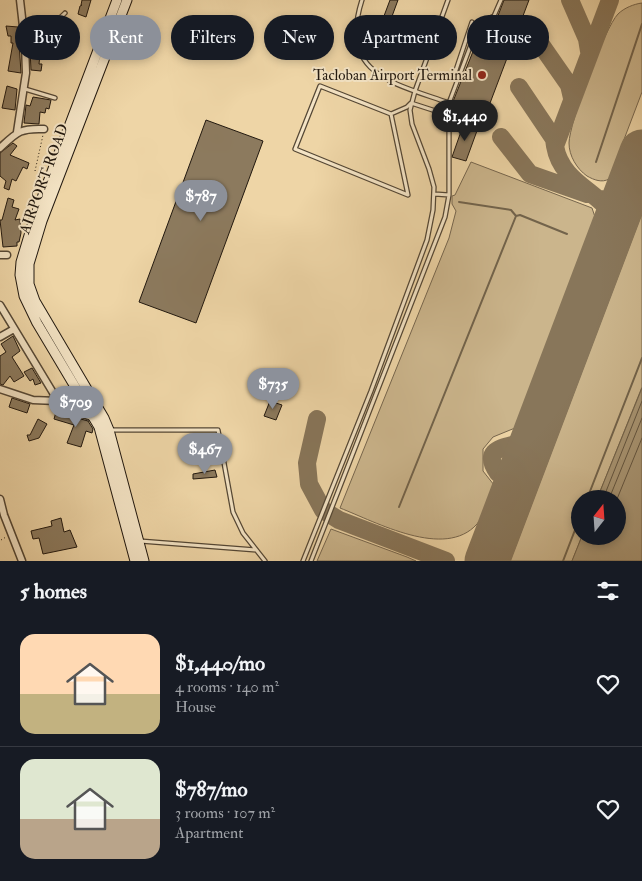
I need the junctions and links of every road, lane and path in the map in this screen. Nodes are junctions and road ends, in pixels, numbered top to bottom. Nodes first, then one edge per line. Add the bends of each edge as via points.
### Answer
1 (20, 0) edge
2 (117, 0) edge
3 (127, 0) edge
4 (362, 0) edge
5 (448, 0) edge
6 (501, 0) edge
7 (22, 15) edge
8 (494, 15) edge
9 (467, 36) edge
10 (467, 56) edge
11 (26, 60) edge
12 (458, 80) junction
13 (24, 88) junction
14 (415, 91) junction
15 (55, 98) dead end
16 (411, 103) junction
17 (449, 103) junction
18 (391, 114) junction
19 (448, 115) junction
20 (44, 129) joint
21 (17, 132) junction
22 (0, 148) edge
23 (35, 171) dead end
24 (435, 194) junction
25 (449, 195) junction
26 (422, 259) junction
27 (429, 262) junction
28 (0, 305) edge
29 (14, 329) junction
30 (0, 337) edge
31 (68, 366) junction
32 (0, 389) edge
33 (371, 391) junction
34 (377, 394) junction
35 (57, 401) junction
36 (98, 416) junction
37 (110, 430) junction
38 (0, 498) edge
39 (2, 516) edge
40 (138, 541) junction
41 (256, 550) junction
42 (22, 561) edge
43 (135, 561) edge
44 (144, 561) edge
45 (265, 561) edge
46 (302, 561) edge
47 (311, 561) edge

1 - 7 street
2 - 31 main road, AIRPORT ROAD via 34,219 21,262 24,296 37,323
3 - 31 main road, AIRPORT ROAD via 42,221 29,264 29,284 35,302
4 - 14 lane via 355,37 360,53 374,71
5 - 14 lane
6 - 8 lane
9 - 12 lane via 454,76
10 - 12 lane
11 - 13 street
12 - 17 lane
13 - 15 lane
13 - 21 street
14 - 16 lane
14 - 17 lane
16 - 18 lane
16 - 19 lane
16 - 24 lane via 412,124
17 - 19 lane
18 - 18 lane via 320,86 295,149 408,195
19 - 25 lane
20 - 21 street
20 - 23 path
21 - 22 street
24 - 25 lane
24 - 26 lane
25 - 27 lane
26 - 27 lane
26 - 33 lane
27 - 34 lane
28 - 29 street
29 - 30 street
29 - 35 street
31 - 36 main road, AIRPORT ROAD
32 - 35 street via 33,400
33 - 34 lane
33 - 46 lane
34 - 47 lane
35 - 36 street via 66,409
36 - 37 main road, AIRPORT ROAD
36 - 43 main road, AIRPORT ROAD
37 - 40 main road, AIRPORT ROAD
37 - 41 lane via 218,430 233,512
38 - 39 street
39 - 42 street
40 - 41 lane
40 - 44 main road, AIRPORT ROAD
41 - 45 lane

